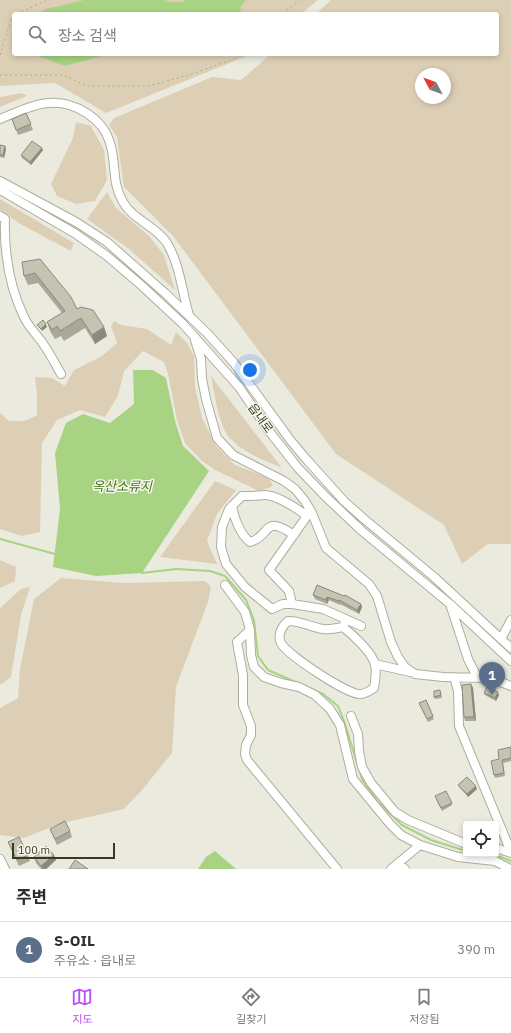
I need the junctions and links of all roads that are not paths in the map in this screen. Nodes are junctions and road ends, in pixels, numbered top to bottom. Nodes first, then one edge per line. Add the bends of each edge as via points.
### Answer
1 (0, 118) edge
2 (0, 181) edge
3 (0, 190) edge
4 (0, 216) edge
5 (184, 296) junction
6 (177, 304) junction
7 (190, 316) junction
8 (195, 337) junction
9 (211, 355) junction
10 (201, 359) junction
11 (61, 374) dead end
12 (305, 501) junction
13 (232, 506) junction
14 (307, 516) junction
15 (294, 534) junction
16 (225, 585) dead end
17 (292, 604) junction
18 (450, 604) junction
19 (511, 620) edge
20 (345, 623) junction
21 (361, 626) dead end
22 (250, 630) junction
23 (501, 639) junction
24 (511, 648) edge
25 (511, 661) edge
26 (375, 664) junction
27 (415, 674) junction
28 (454, 677) junction
29 (477, 677) junction
30 (511, 686) edge
31 (351, 716) dead end
32 (463, 843) edge
33 (420, 845) junction
34 (499, 849) edge
35 (511, 852) edge
36 (0, 859) edge
37 (398, 863) junction
38 (5, 869) edge
39 (337, 869) edge
40 (390, 869) edge
41 (405, 869) edge
42 (510, 869) edge

1 - 5 street via 48,102 75,107 98,123 110,143 115,182 121,198 132,212 166,242 176,262
2 - 6 street, 읍내로 via 76,222 107,242
3 - 8 street, 읍내로 via 76,234 107,256
4 - 11 street via 5,220 7,268 24,318
5 - 6 street
5 - 7 street
6 - 7 street, 읍내로
7 - 23 street, 읍내로 via 234,363 291,441 344,501 433,576
8 - 9 street, 읍내로
8 - 10 street
9 - 10 street
9 - 18 street, 읍내로 via 239,387 298,468 362,531
10 - 12 street via 206,399 217,438 233,455 284,481
12 - 14 street
12 - 27 street via 326,548 369,584 377,596 398,657 405,667
13 - 14 street via 242,496 265,495 288,503
13 - 15 street via 244,537 250,542 275,525 282,526
13 - 17 street via 222,527 221,547 226,564 245,588 272,609 283,604
14 - 15 street
15 - 17 street via 269,570 289,591
16 - 22 street via 245,612
17 - 20 street via 323,609
18 - 25 street, 읍내로
18 - 29 street via 468,659
19 - 23 street
20 - 21 street
20 - 26 street
20 - 26 street via 324,629 288,621 281,627 281,643 301,662 347,691 359,695 374,688
22 - 33 street via 254,667 264,677 299,687 315,695 330,709 340,725 353,780 390,824 402,835
22 - 39 street via 237,642 243,675 243,704 251,726 251,735 246,745 247,760
23 - 24 street, 읍내로
26 - 27 street
27 - 28 street
28 - 29 street
28 - 35 street via 458,690 459,726
29 - 30 street via 490,678
31 - 32 street via 358,734 362,767 395,812
33 - 37 street
33 - 42 street via 458,857 495,861
34 - 35 street
36 - 38 street
37 - 40 street
37 - 41 street

